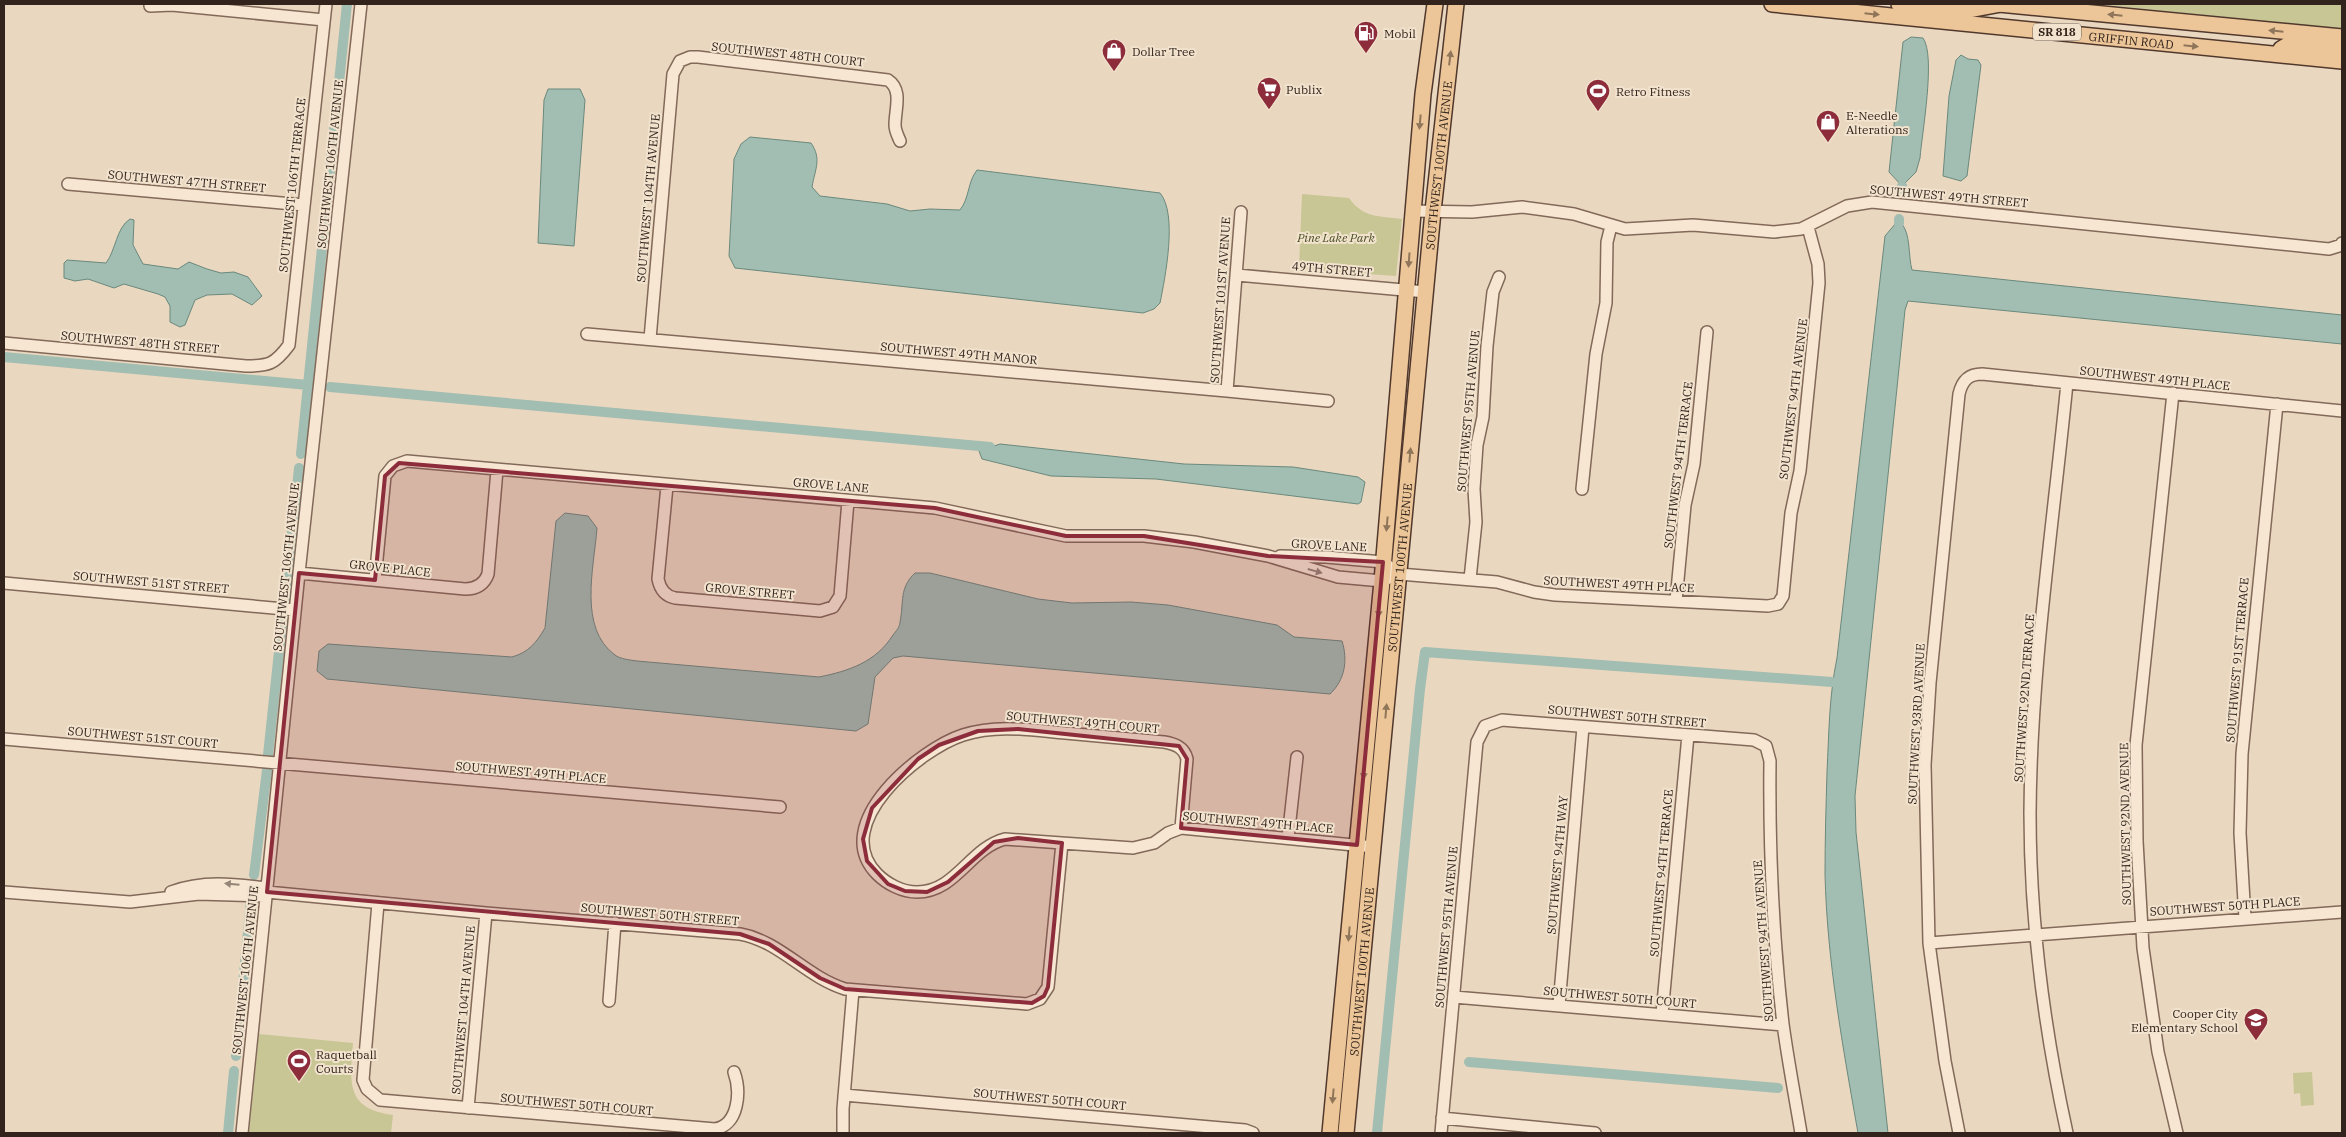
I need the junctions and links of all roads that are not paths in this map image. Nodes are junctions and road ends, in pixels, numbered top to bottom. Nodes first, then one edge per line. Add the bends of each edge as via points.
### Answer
1 (326, 4) edge
2 (361, 4) edge
3 (1435, 4) edge
4 (1456, 4) edge
5 (1772, 4) edge
6 (1899, 4) edge
7 (2000, 4) edge
8 (150, 6) dead end
9 (1847, 7) edge
10 (324, 20) junction
11 (2167, 20) junction
12 (2024, 29) junction
13 (2342, 37) edge
14 (2342, 48) edge
15 (2278, 54) junction
16 (677, 59) joint
17 (2342, 61) edge
18 (900, 141) dead end
19 (68, 184) dead end
20 (304, 206) junction
21 (1412, 211) junction
22 (1433, 211) junction
23 (1241, 212) dead end
24 (1611, 226) junction
25 (1808, 227) junction
26 (2342, 244) edge
27 (1237, 275) junction
28 (1499, 277) dead end
29 (1406, 290) junction
30 (1426, 292) junction
31 (1707, 332) dead end
32 (587, 334) dead end
33 (650, 340) junction
34 (4, 343) edge
35 (273, 363) joint
36 (1966, 378) joint
37 (2067, 382) junction
38 (1227, 390) junction
39 (2173, 393) junction
40 (1328, 401) dead end
41 (2277, 404) junction
42 (2342, 410) edge
43 (497, 470) junction
44 (667, 486) junction
45 (1582, 489) dead end
46 (848, 500) junction
47 (1268, 556) junction
48 (1383, 562) junction
49 (299, 573) junction
50 (1399, 574) junction
51 (375, 580) junction
52 (1382, 580) junction
53 (1470, 580) junction
54 (4, 583) edge
55 (1676, 601) junction
56 (1783, 608) joint
57 (295, 610) junction
58 (1485, 726) joint
59 (1583, 727) junction
60 (1688, 735) junction
61 (4, 739) edge
62 (1766, 746) joint
63 (1296, 757) dead end
64 (279, 764) junction
65 (780, 807) dead end
66 (1181, 828) junction
67 (1288, 838) junction
68 (1062, 842) junction
69 (1357, 845) junction
70 (1374, 847) junction
71 (872, 869) joint
72 (4, 892) edge
73 (267, 892) junction
74 (378, 903) junction
75 (2342, 912) edge
76 (486, 913) junction
77 (2245, 919) junction
78 (615, 923) junction
79 (2141, 926) junction
80 (2036, 934) junction
81 (1930, 944) junction
82 (853, 990) junction
83 (1454, 997) junction
84 (609, 1001) dead end
85 (1559, 1005) junction
86 (1662, 1014) junction
87 (1783, 1026) junction
88 (734, 1072) dead end
89 (844, 1095) junction
90 (468, 1108) junction
91 (1442, 1118) junction
92 (242, 1133) edge
93 (843, 1133) edge
94 (1253, 1133) edge
95 (1330, 1133) edge
96 (1346, 1133) edge
97 (1441, 1133) edge
98 (1595, 1133) edge
99 (1802, 1133) edge
100 (1959, 1133) edge
101 (2068, 1133) edge
102 (2177, 1133) edge

1 - 10 street, SOUTHWEST 106TH TERRACE
2 - 49 street, SOUTHWEST 106TH AVENUE
3 -> 21 main road, SOUTHWEST 100TH AVENUE
22 -> 4 main road, SOUTHWEST 100TH AVENUE
5 - 9 main road, GRIFFIN ROAD / SR 818
6 - 7 main road, GRIFFIN ROAD via 1969,10
11 -> 7 main road, GRIFFIN ROAD / SR 818
8 - 10 street via 172,5
9 -> 12 main road, GRIFFIN ROAD / SR 818
10 - 20 street, SOUTHWEST 106TH TERRACE
11 - 12 main road via 2155,33 2048,26
13 -> 11 main road, GRIFFIN ROAD / SR 818
12 -> 15 main road, GRIFFIN ROAD / SR 818
14 - 15 main road via 2291,43
15 - 17 main road, GRIFFIN ROAD / SR 818
16 - 18 street, SOUTHWEST 48TH COURT via 698,57 888,80 894,83 898,96 895,128
16 - 33 street, SOUTHWEST 104TH AVENUE via 673,74
19 - 20 street, SOUTHWEST 47TH STREET
20 - 35 street, SOUTHWEST 106TH TERRACE via 289,346
21 - 22 street, SOUTHWEST 49TH STREET
21 -> 29 main road, SOUTHWEST 100TH AVENUE
22 - 24 street, SOUTHWEST 49TH STREET via 1472,212 1522,207 1574,214
22 - 30 main road, SOUTHWEST 100TH AVENUE
23 - 27 street, SOUTHWEST 101ST AVENUE
24 - 25 street, SOUTHWEST 49TH STREET via 1631,229 1692,225 1774,232
24 - 45 street via 1607,242 1606,302 1596,354
25 - 26 street, SOUTHWEST 49TH STREET via 1846,206 1872,202 2324,248
25 - 56 street, SOUTHWEST 94TH AVENUE via 1818,264 1818,292 1800,470 1791,513
27 - 29 street, 49TH STREET
27 - 38 street, SOUTHWEST 101ST AVENUE
28 - 53 street, SOUTHWEST 95TH AVENUE via 1493,292 1483,417 1477,445 1476,522
29 - 30 street, 49TH STREET
29 -> 48 main road, SOUTHWEST 100TH AVENUE
50 -> 30 main road, SOUTHWEST 100TH AVENUE
31 - 55 street, SOUTHWEST 94TH TERRACE
32 - 33 street, SOUTHWEST 49TH MANOR
33 - 38 street, SOUTHWEST 49TH MANOR
34 - 35 street, SOUTHWEST 48TH STREET via 246,366
36 - 37 street, SOUTHWEST 49TH PLACE via 1982,374
36 - 81 street, SOUTHWEST 93RD AVENUE via 1959,394 1927,725 1925,820
37 - 39 street, SOUTHWEST 49TH PLACE
37 - 80 street, SOUTHWEST 92ND TERRACE via 2032,731 2031,834
38 - 40 street, SOUTHWEST 49TH MANOR
39 - 41 street, SOUTHWEST 49TH PLACE
39 - 79 street, SOUTHWEST 92ND AVENUE via 2136,745
41 - 42 street, SOUTHWEST 49TH PLACE
41 - 77 street, SOUTHWEST 91ST TERRACE via 2242,754 2240,833
43 - 44 street, GROVE LANE
43 - 51 street, GROVE LANE via 406,461 390,468 384,480
43 - 51 street, GROVE PLACE via 485,581 477,587 465,589
44 - 46 street, GROVE LANE
44 - 46 street, GROVE STREET via 658,576 663,591 675,598 811,610 824,611 839,600
46 - 47 street, GROVE LANE via 942,509 1066,536 1168,538
47 - 48 street, GROVE LANE
47 -> 52 street, GROVE LANE via 1338,577
48 - 50 street, GROVE LANE
48 - 52 main road, SOUTHWEST 100TH AVENUE
49 - 51 street, GROVE PLACE
49 - 57 street, SOUTHWEST 106TH AVENUE
50 - 52 street, GROVE LANE
50 - 53 street, SOUTHWEST 49TH PLACE
70 -> 50 main road, SOUTHWEST 100TH AVENUE
52 -> 69 main road, SOUTHWEST 100TH AVENUE
53 - 55 street, SOUTHWEST 49TH PLACE via 1508,583 1543,594
54 - 57 street, SOUTHWEST 51ST STREET
55 - 56 street, SOUTHWEST 49TH PLACE
57 - 64 street, SOUTHWEST 106TH AVENUE
58 - 59 street, SOUTHWEST 50TH STREET via 1502,720
58 - 83 street, SOUTHWEST 95TH AVENUE via 1477,742
59 - 60 street, SOUTHWEST 50TH STREET
59 - 85 street, SOUTHWEST 94TH WAY
60 - 62 street, SOUTHWEST 50TH STREET via 1754,740
60 - 86 street, SOUTHWEST 94TH TERRACE
61 - 64 street, SOUTHWEST 51ST COURT
62 - 87 street, SOUTHWEST 94TH AVENUE via 1770,761 1771,867
63 - 67 street
64 - 65 street, SOUTHWEST 49TH PLACE
64 - 73 street, SOUTHWEST 106TH AVENUE
66 - 67 street, SOUTHWEST 49TH PLACE
66 - 68 street, SOUTHWEST 49TH PLACE via 1144,847
66 - 71 street, SOUTHWEST 49TH COURT via 1187,759 1179,746 1164,742 993,729 965,734 933,749 918,759 879,800 868,816 863,839 864,852
67 - 69 street, SOUTHWEST 49TH PLACE
68 - 71 street, SOUTHWEST 49TH PLACE via 1018,838 994,842 948,882 927,892 897,888
68 - 82 street, SOUTHWEST 50TH STREET via 1048,987 1044,996 1036,1001 1013,1003
69 - 70 street, SOUTHWEST 49TH PLACE
69 -> 95 main road, SOUTHWEST 100TH AVENUE
70 - 96 main road, SOUTHWEST 100TH AVENUE
72 - 73 street, SOUTHWEST 50TH STREET via 122,902 161,898 180,889 209,883
73 - 74 street, SOUTHWEST 50TH STREET
73 - 92 street, SOUTHWEST 106TH AVENUE
74 - 76 street, SOUTHWEST 50TH STREET
74 - 90 street, SOUTHWEST 50TH COURT via 363,1080 370,1093 386,1101
75 - 77 street, SOUTHWEST 50TH PLACE
76 - 78 street, SOUTHWEST 50TH STREET
76 - 90 street, SOUTHWEST 104TH AVENUE
77 - 79 street, SOUTHWEST 50TH PLACE
78 - 82 street, SOUTHWEST 50TH STREET via 748,936 769,944 828,983
78 - 84 street
79 - 80 street, SOUTHWEST 50TH PLACE
79 - 102 street, SOUTHWEST 92ND AVENUE via 2157,1044
80 - 81 street, SOUTHWEST 50TH PLACE
80 - 101 street, SOUTHWEST 92ND TERRACE via 2048,1036
81 - 100 street, SOUTHWEST 93RD AVENUE via 1943,1052
82 - 89 street
83 - 85 street, SOUTHWEST 50TH COURT
83 - 91 street, SOUTHWEST 95TH AVENUE
85 - 86 street, SOUTHWEST 50TH COURT
86 - 87 street, SOUTHWEST 50TH COURT
87 - 99 street, SOUTHWEST 94TH AVENUE
88 - 90 street, SOUTHWEST 50TH COURT via 737,1084 733,1116 726,1125 715,1129
89 - 93 street
89 - 94 street, SOUTHWEST 50TH COURT
91 - 97 street, SOUTHWEST 95TH AVENUE
91 - 98 street

